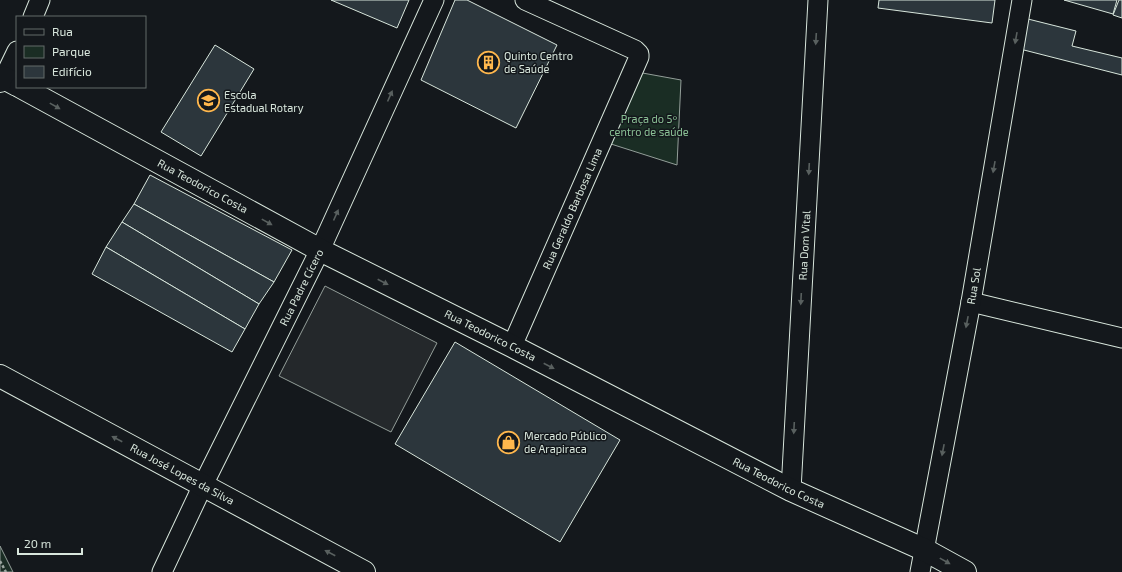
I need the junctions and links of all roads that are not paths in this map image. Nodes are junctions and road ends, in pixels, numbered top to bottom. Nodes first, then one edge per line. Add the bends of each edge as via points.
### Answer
1 (40, 0) edge
2 (434, 0) edge
3 (525, 0) edge
4 (818, 0) edge
5 (1022, 0) edge
6 (32, 16) edge
7 (16, 53) edge
8 (8, 81) edge
9 (21, 88) edge
10 (320, 250) junction
11 (971, 302) junction
12 (1122, 338) edge
13 (512, 346) junction
14 (0, 376) edge
15 (203, 485) junction
16 (791, 490) junction
17 (925, 550) junction
18 (162, 572) edge
19 (364, 572) edge
20 (920, 572) edge
21 (965, 572) edge

1 - 6 street
10 -> 2 street, Rua Padre Cícero
3 - 13 street, Rua Geraldo Barbosa Lima via 635,50 639,57
4 -> 16 street, Rua Dom Vital
5 -> 11 street, Rua Sol
7 - 8 street
9 -> 10 street, Rua Teodorico Costa
10 -> 13 street, Rua Teodorico Costa
10 - 15 street, Rua Padre Cícero
11 - 12 street
11 -> 17 street, Rua Sol
13 -> 16 street, Rua Teodorico Costa
15 -> 14 street, Rua José Lopes da Silva
15 - 18 street, Rua Padre Cícero
19 -> 15 street, Rua José Lopes da Silva
16 - 17 street, Rua Teodorico Costa
17 - 20 street, Rua Sol
17 -> 21 street, Rua Teodorico Costa

